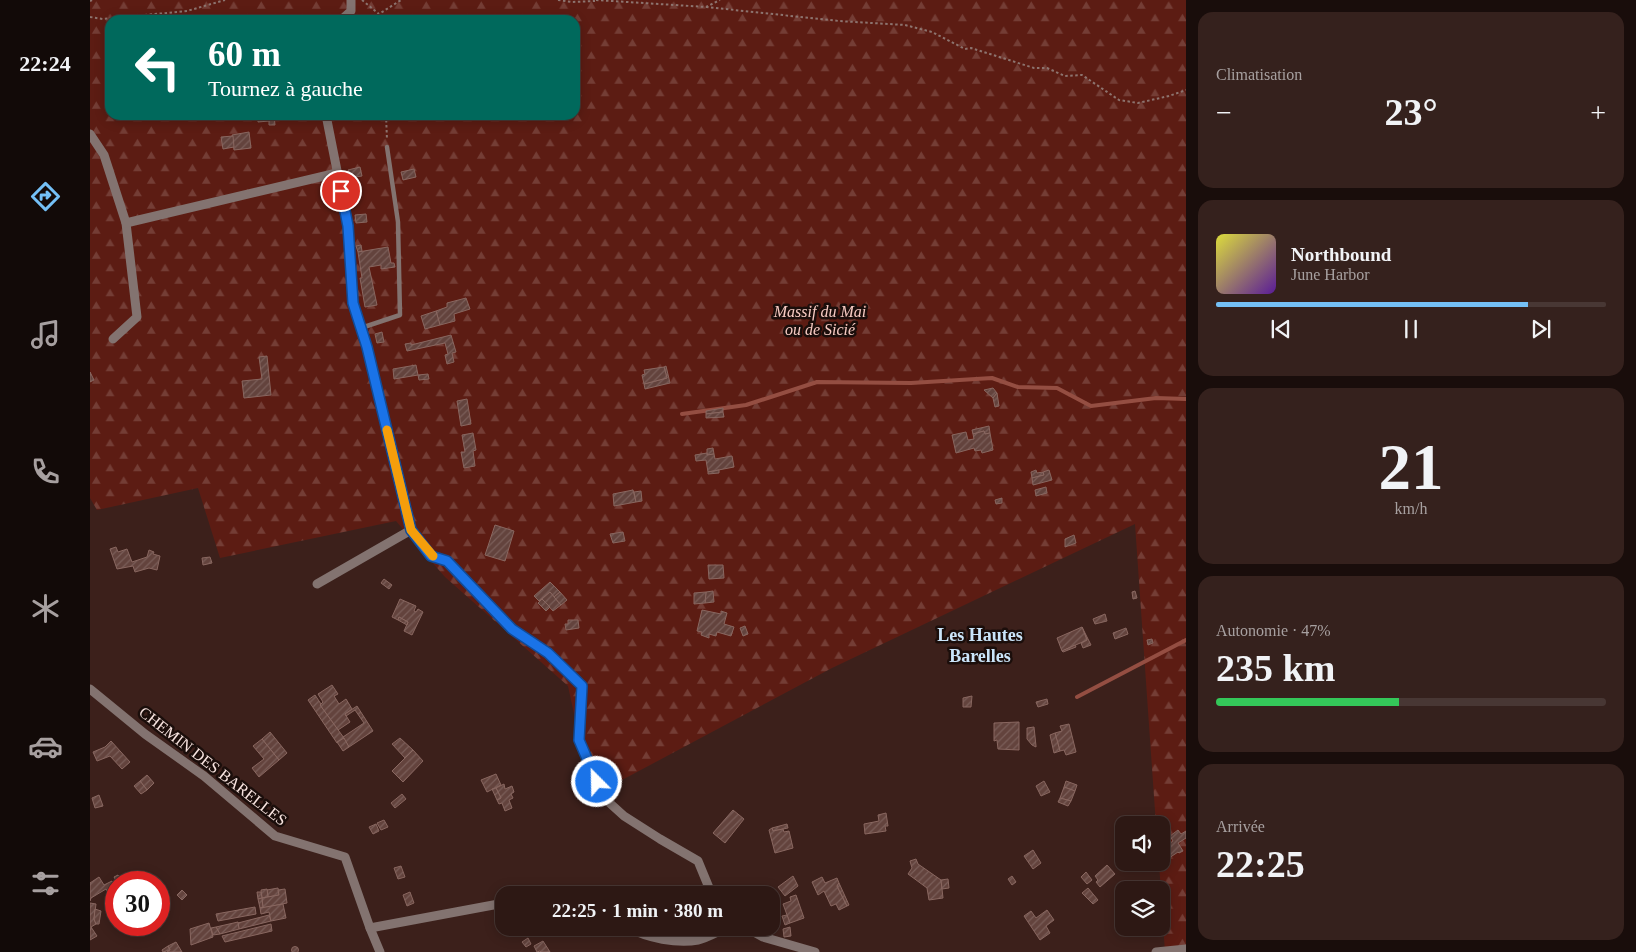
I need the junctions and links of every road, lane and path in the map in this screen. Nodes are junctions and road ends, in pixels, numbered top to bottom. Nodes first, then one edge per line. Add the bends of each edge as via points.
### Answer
1 (224, 0) edge
2 (351, 0) edge
3 (362, 0) edge
4 (401, 0) edge
5 (558, 0) edge
6 (597, 0) edge
7 (720, 0) edge
8 (706, 8) junction
9 (379, 14) joint
10 (140, 15) edge
11 (347, 15) edge
12 (90, 17) edge
13 (105, 19) edge
14 (1186, 90) edge
15 (327, 120) edge
16 (386, 120) edge
17 (90, 134) edge
18 (387, 147) joint
19 (337, 173) junction
20 (126, 223) junction
21 (361, 328) junction
22 (113, 339) dead end
23 (411, 530) junction
24 (317, 584) dead end
25 (90, 689) edge
26 (708, 886) edge
27 (495, 905) edge
28 (370, 928) junction
29 (653, 936) edge
30 (700, 936) edge
31 (708, 936) edge
32 (760, 936) edge
33 (699, 940) junction
34 (1186, 949) edge
35 (380, 952) edge
36 (816, 952) edge
37 (1156, 952) edge

1 - 10 path via 187,10
2 - 11 street via 352,11
3 - 9 path
4 - 9 path
5 - 6 path
6 - 8 path
7 - 8 path
8 - 14 path via 905,25 932,32 964,49 971,48 1034,68 1047,68 1065,76 1082,75 1119,100 1138,103
12 - 13 path
15 - 19 street
16 - 18 path
17 - 20 street via 104,155
18 - 21 lane via 398,222 400,315
19 - 20 street
19 - 21 street via 348,226 353,303
20 - 22 street via 137,317
21 - 23 street
23 - 24 street
23 - 26 street via 431,556 447,561 512,629 548,653 582,686 579,740 603,797 624,816 698,861
25 - 28 street, CHEMIN DES BARELLES via 204,776 275,836 345,857
27 - 28 street
28 - 35 street, CHEMIN DES BARELLES
29 - 33 street
30 - 33 street
31 - 33 street
32 - 36 street
34 - 37 street

